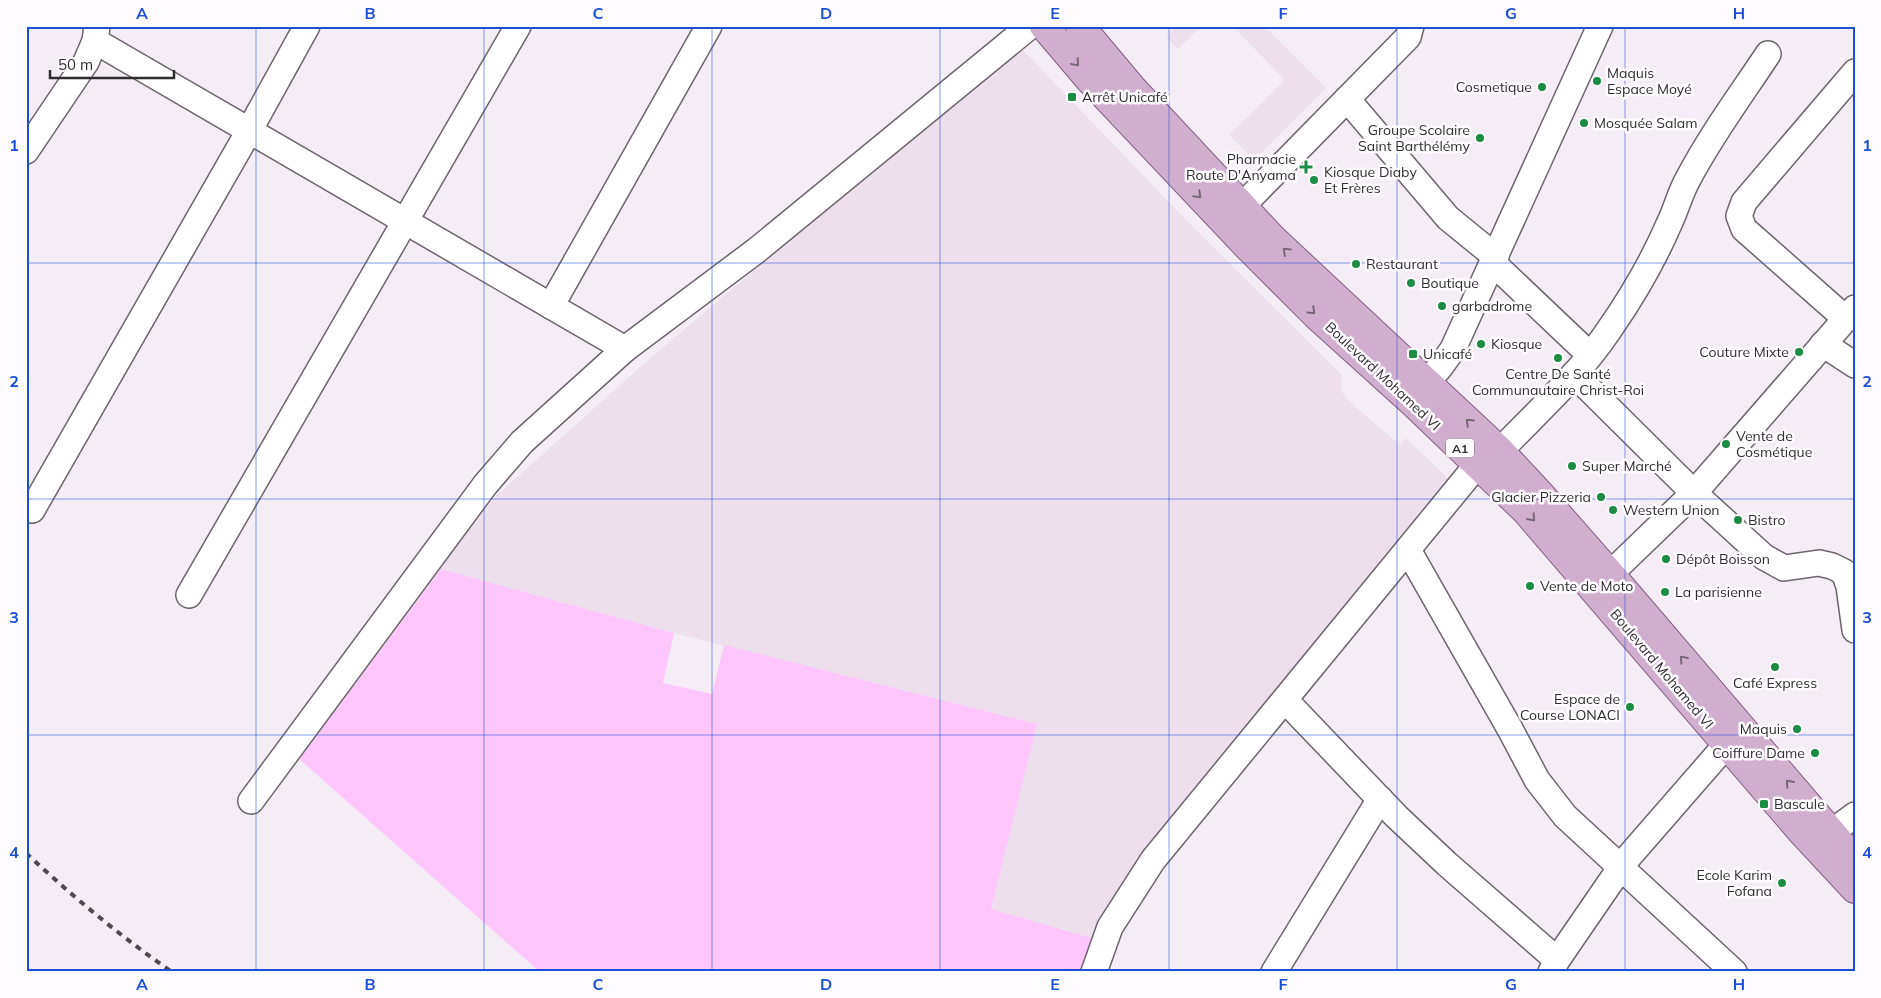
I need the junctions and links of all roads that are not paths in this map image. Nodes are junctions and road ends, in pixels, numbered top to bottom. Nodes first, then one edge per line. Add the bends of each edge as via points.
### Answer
1 (307, 26) edge
2 (518, 26) edge
3 (709, 26) edge
4 (1030, 26) edge
5 (1044, 26) edge
6 (1080, 26) edge
7 (1412, 26) edge
8 (1600, 26) edge
9 (96, 34) edge
10 (1768, 54) dead end
11 (1855, 72) edge
12 (1347, 99) junction
13 (249, 131) junction
14 (26, 151) edge
15 (1242, 206) junction
16 (405, 221) junction
17 (1494, 260) junction
18 (551, 306) junction
19 (1850, 313) edge
20 (1823, 344) junction
21 (625, 349) junction
22 (1582, 365) junction
23 (1855, 365) edge
24 (1418, 390) junction
25 (1489, 458) junction
26 (1694, 493) junction
27 (32, 510) dead end
28 (1408, 550) junction
29 (1610, 574) junction
30 (189, 595) dead end
31 (1855, 630) edge
32 (1285, 700) junction
33 (1726, 744) junction
34 (1380, 799) junction
35 (251, 801) dead end
36 (1855, 815) edge
37 (1832, 832) junction
38 (1855, 860) edge
39 (1621, 868) junction
40 (1855, 889) edge
41 (1554, 966) edge
42 (1094, 972) edge
43 (1274, 972) edge
44 (1734, 972) edge

1 - 13 street
2 - 16 street
3 - 18 street
4 - 21 street via 757,250
5 -> 24 main road, Boulevard Mohamed VI / A1 via 1112,104 1316,315
6 - 15 main road, Boulevard Mohamed VI / A1 via 1132,88
7 - 12 street via 1408,37
8 - 17 street
9 - 13 street
9 - 14 street via 86,62
10 - 22 street via 1687,181 1669,225 1634,291
11 - 19 street via 1744,202 1739,216 1744,229
12 - 15 street
12 - 17 street via 1448,218
13 - 16 street
13 - 27 street
24 -> 15 main road, Boulevard Mohamed VI / A1
16 - 18 street
16 - 30 street
17 - 22 street
17 - 24 street via 1453,349
18 - 21 street
19 - 20 street
20 - 23 street
20 - 26 street
21 - 35 street via 522,442 484,485
22 - 25 street
22 - 26 street
24 - 25 main road, Boulevard Mohamed VI / A1
25 - 28 street
25 - 29 main road, Boulevard Mohamed VI / A1
25 -> 33 main road, Boulevard Mohamed VI / A1 via 1526,511
26 - 29 street
26 - 31 street via 1764,557 1784,568 1819,563 1844,572 1850,586
28 - 32 street
28 - 39 street via 1537,780 1565,816
37 -> 29 main road, Boulevard Mohamed VI / A1
32 - 34 street
32 - 42 street via 1153,860 1110,927
33 - 39 street
33 - 40 main road, Boulevard Mohamed VI / A1
34 - 41 street
34 - 43 street
36 - 37 street
37 - 38 main road, Boulevard Mohamed VI / A1
39 - 41 street
39 - 44 street

